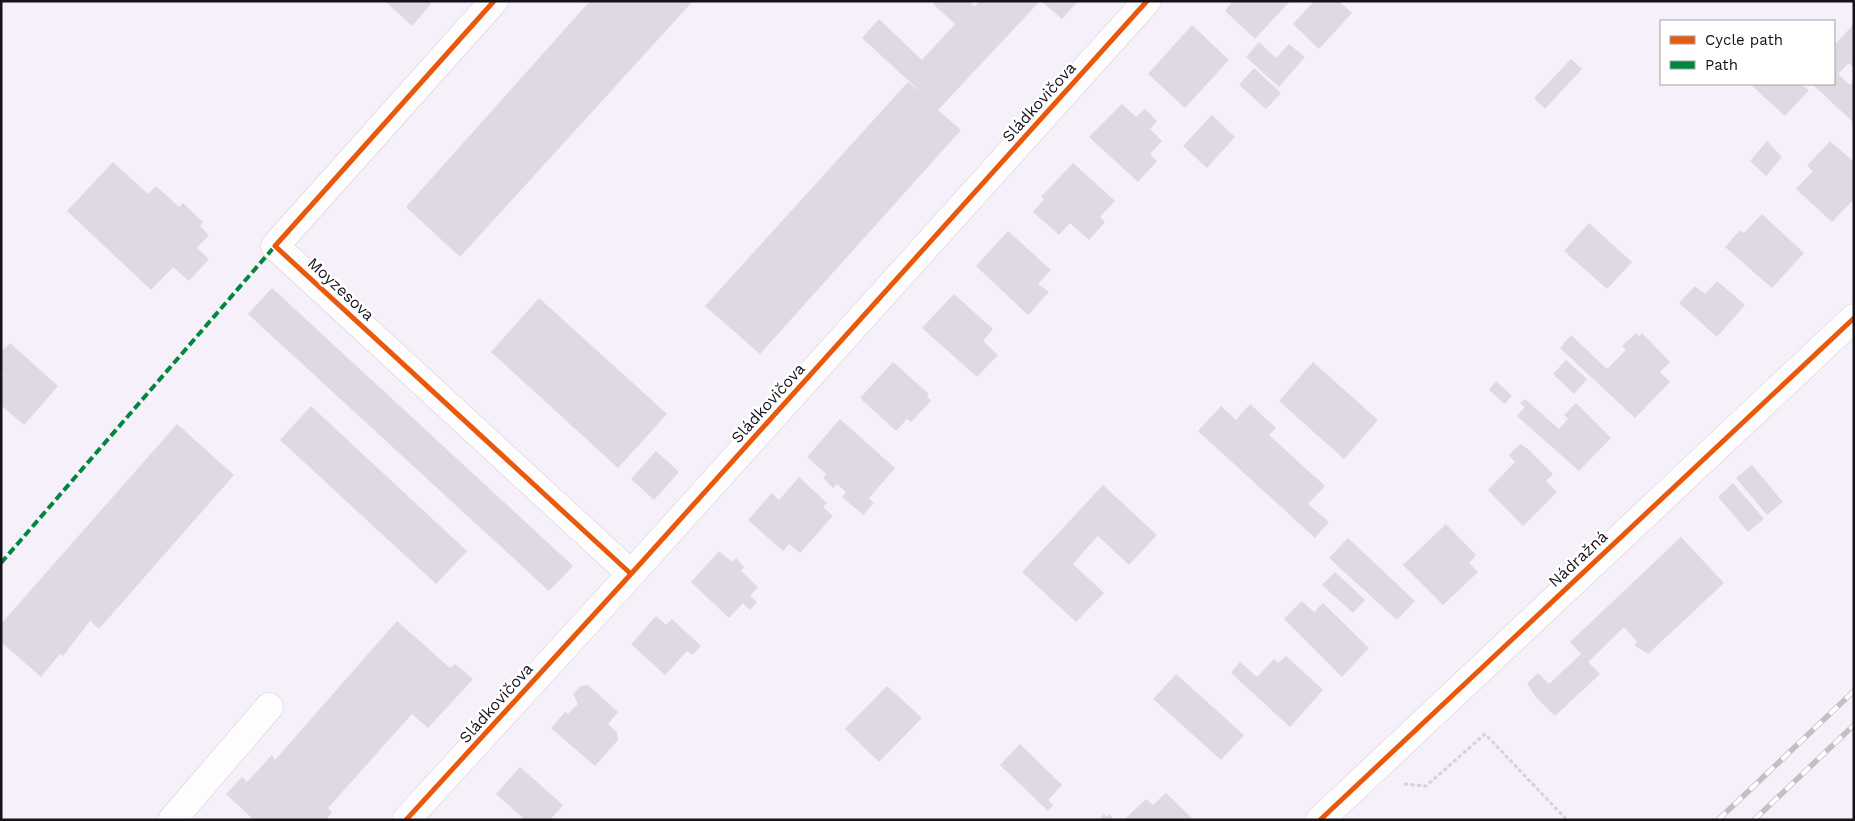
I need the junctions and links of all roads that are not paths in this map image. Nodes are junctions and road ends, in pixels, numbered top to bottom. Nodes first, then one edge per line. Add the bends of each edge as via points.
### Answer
1 (494, 1) edge
2 (1147, 1) edge
3 (1854, 318) edge
4 (631, 574) junction
5 (269, 707) dead end
6 (172, 820) edge
7 (406, 820) edge
8 (1320, 820) edge

1 - 4 street, Moyzesova via 275,246
2 - 4 street, Sládkovičova
3 - 8 street, Nádražná
4 - 7 street, Sládkovičova
5 - 6 street

